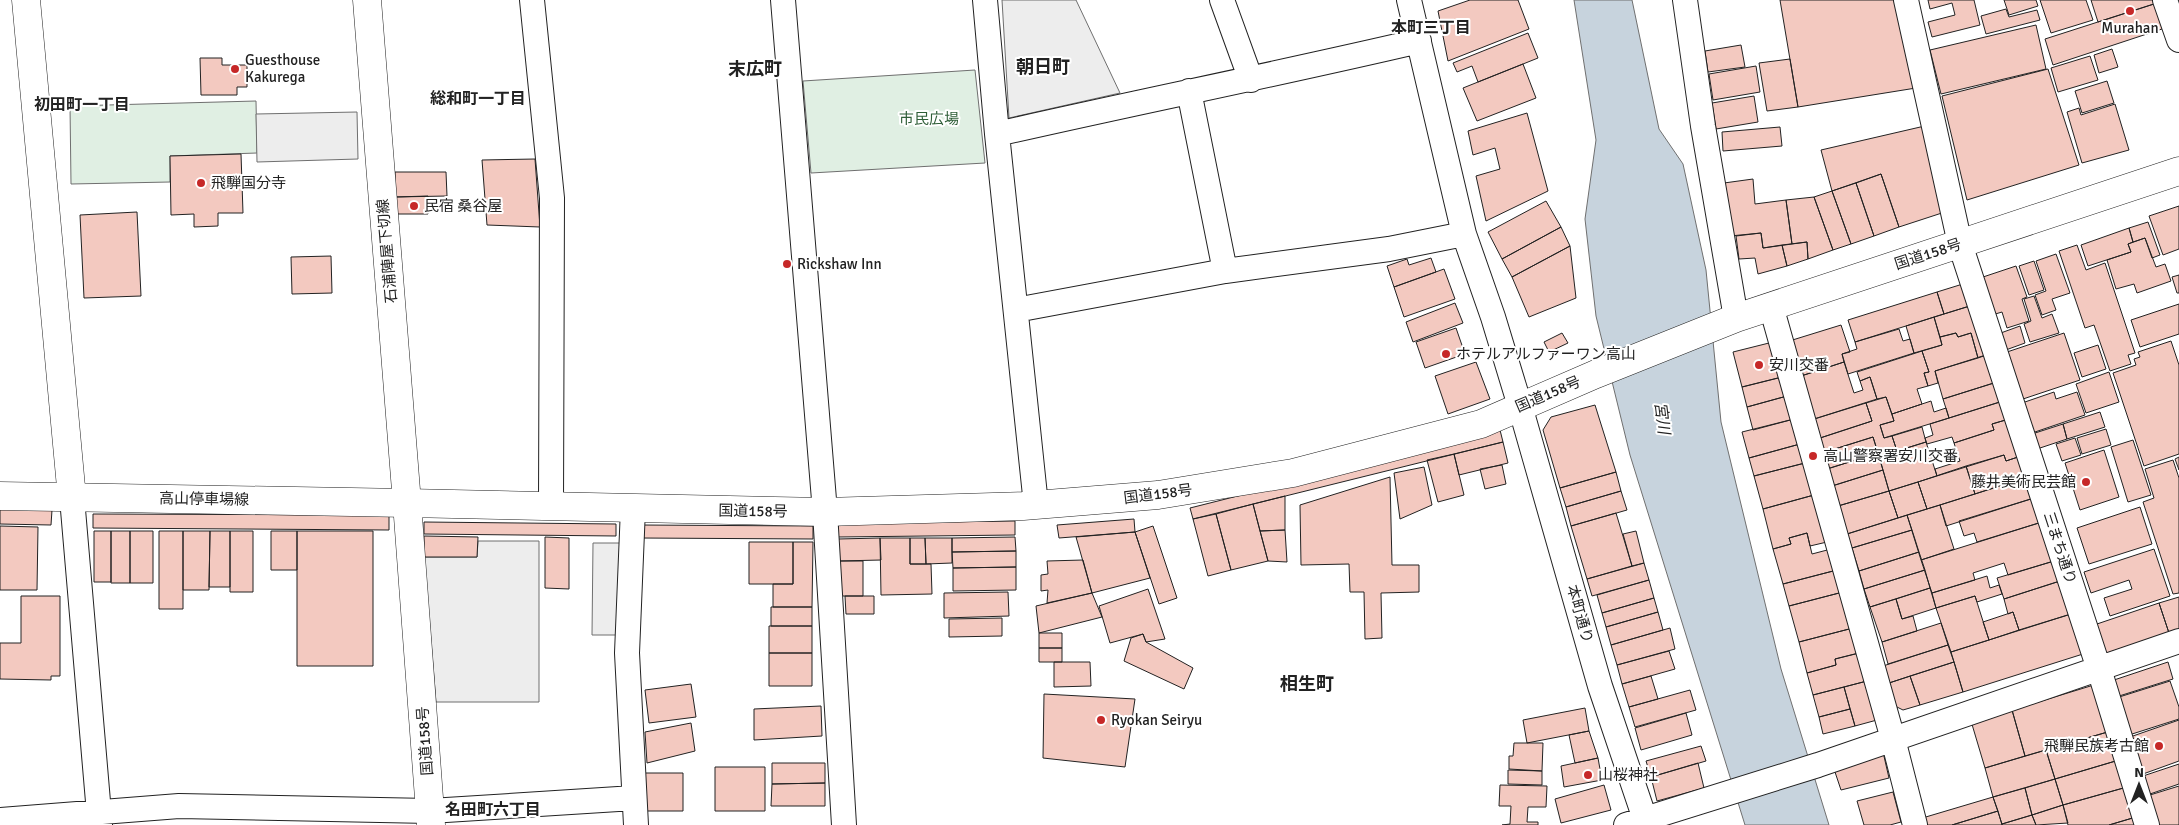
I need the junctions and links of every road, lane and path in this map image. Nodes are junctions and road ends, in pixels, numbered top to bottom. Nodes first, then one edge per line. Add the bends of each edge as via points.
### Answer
1 (26, 0) edge
2 (367, 0) edge
3 (532, 0) edge
4 (783, 0) edge
5 (985, 0) edge
6 (1222, 0) edge
7 (1409, 0) edge
8 (1685, 0) edge
9 (1906, 0) edge
10 (2164, 0) edge
11 (2179, 40) edge
12 (1419, 41) junction
13 (1251, 80) junction
14 (1189, 91) junction
15 (997, 134) junction
16 (2179, 171) edge
17 (1464, 234) junction
18 (1960, 244) junction
19 (1225, 271) junction
20 (1771, 306) junction
21 (1016, 310) junction
22 (1728, 321) junction
23 (1520, 406) junction
24 (0, 496) edge
25 (72, 498) junction
26 (407, 503) junction
27 (1036, 505) junction
28 (551, 506) junction
29 (633, 508) junction
30 (825, 512) junction
31 (2179, 640) edge
32 (2099, 669) junction
33 (1892, 739) junction
34 (634, 798) junction
35 (431, 818) edge
36 (99, 819) edge
37 (0, 820) edge
38 (1640, 823) edge
39 (636, 825) edge
40 (844, 825) edge
41 (1915, 825) edge
42 (2147, 825) edge

1 - 25 main road
2 - 26 main road, 石浦陣屋下切線
3 - 28 street via 552,198
4 - 30 street
5 - 15 street
6 - 13 street
7 - 12 street, 本町通り
8 - 22 street
9 - 18 street, 三まち通り
10 - 11 street
12 - 13 street
12 - 17 street, 本町通り
13 - 14 street
14 - 15 street
14 - 19 street
15 - 21 street
16 - 18 main road, 国道158号
17 - 19 street via 1389,249
17 - 23 street, 本町通り
18 - 20 main road, 国道158号
18 - 32 street, 三まち通り
19 - 21 street
20 - 22 main road, 国道158号
20 - 33 street
21 - 27 street
22 - 23 main road, 国道158号
23 - 27 main road, 国道158号 via 1481,424 1293,473 1158,495
23 - 38 street, 本町通り
24 - 25 main road, 高山停車場線
25 - 26 main road, 高山停車場線
25 - 36 street
26 - 28 main road, 国道158号
26 - 35 main road, 国道158号
27 - 30 main road, 国道158号
28 - 29 main road, 国道158号
29 - 30 main road, 国道158号
29 - 34 street via 627,653
30 - 40 street
31 - 32 street
32 - 33 street
32 - 42 street, 三まち通り
33 - 38 street
33 - 41 street
34 - 35 street
34 - 39 street
35 - 36 street via 179,806
36 - 37 street

